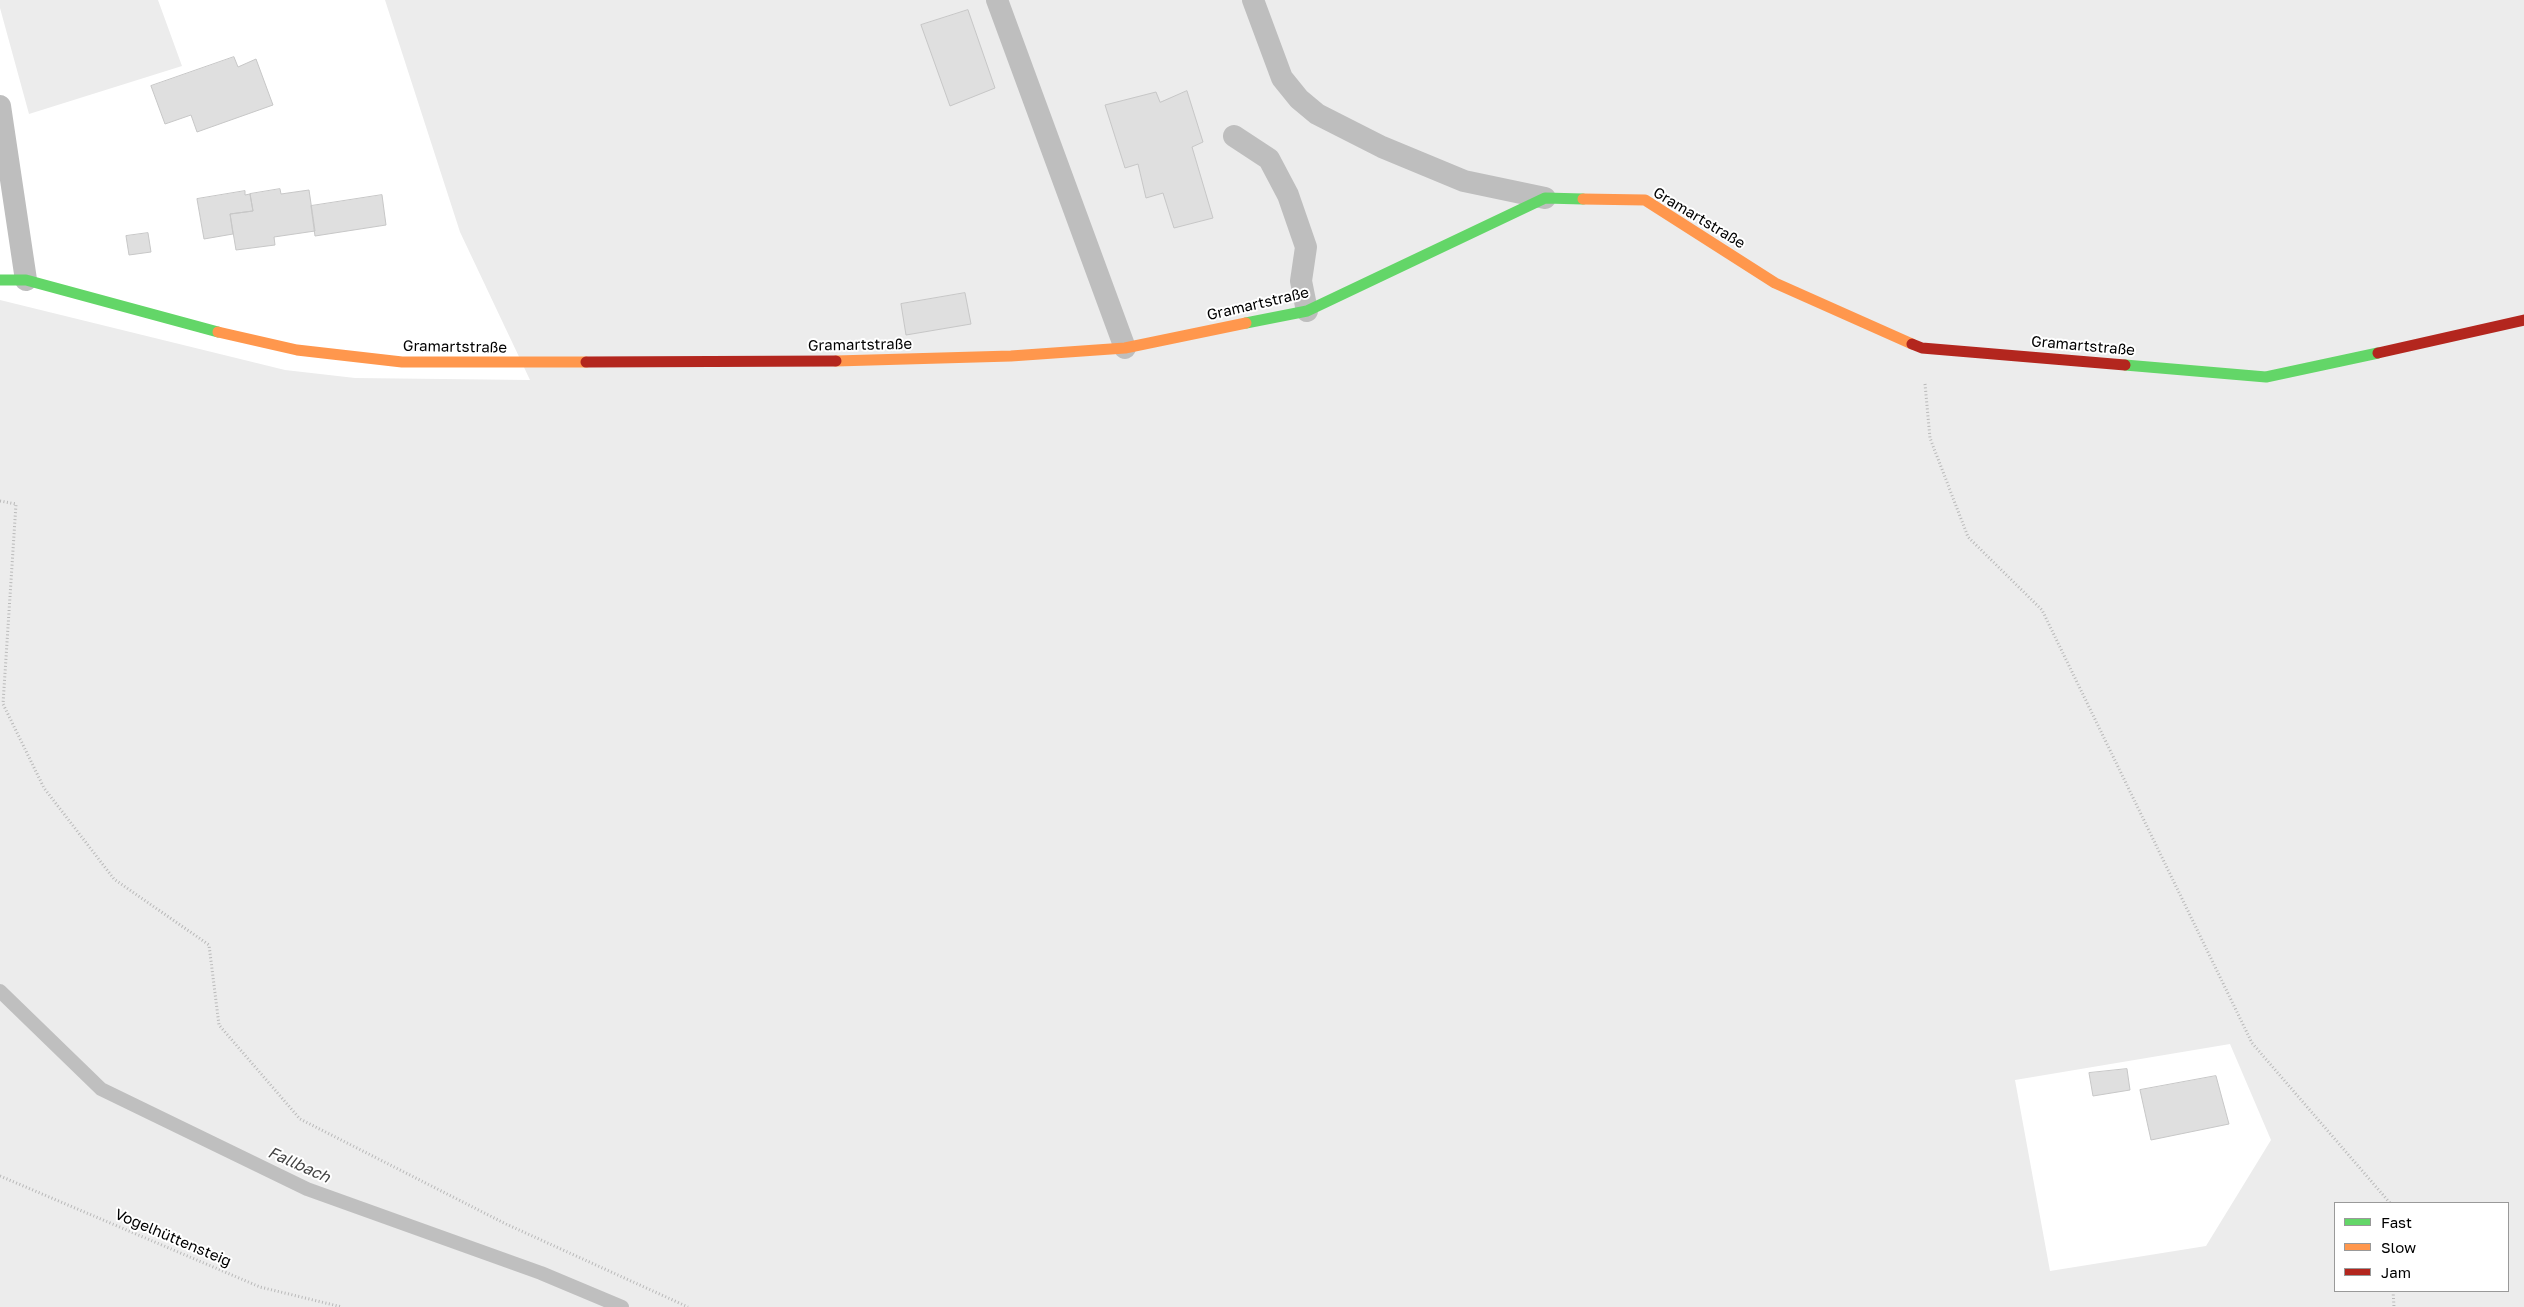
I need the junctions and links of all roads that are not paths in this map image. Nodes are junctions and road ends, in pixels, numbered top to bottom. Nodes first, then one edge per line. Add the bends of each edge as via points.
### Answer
1 (997, 0) edge
2 (1253, 0) edge
3 (0, 106) edge
4 (1234, 136) dead end
5 (1545, 198) junction
6 (0, 280) edge
7 (26, 280) junction
8 (1307, 311) junction
9 (2524, 320) edge
10 (1125, 348) junction

1 - 10 lane
2 - 5 lane via 1282,78 1317,114 1382,147 1464,181
3 - 7 lane
4 - 8 lane via 1269,160 1288,195 1306,247 1301,281
5 - 8 street, Gramartstraße
5 - 9 street, Gramartstraße via 1645,200 1775,282 1922,348 2266,377
6 - 7 street, Gramartstraße
7 - 10 street, Gramartstraße via 204,329 298,350 402,362 782,362 1011,356
8 - 10 street, Gramartstraße

